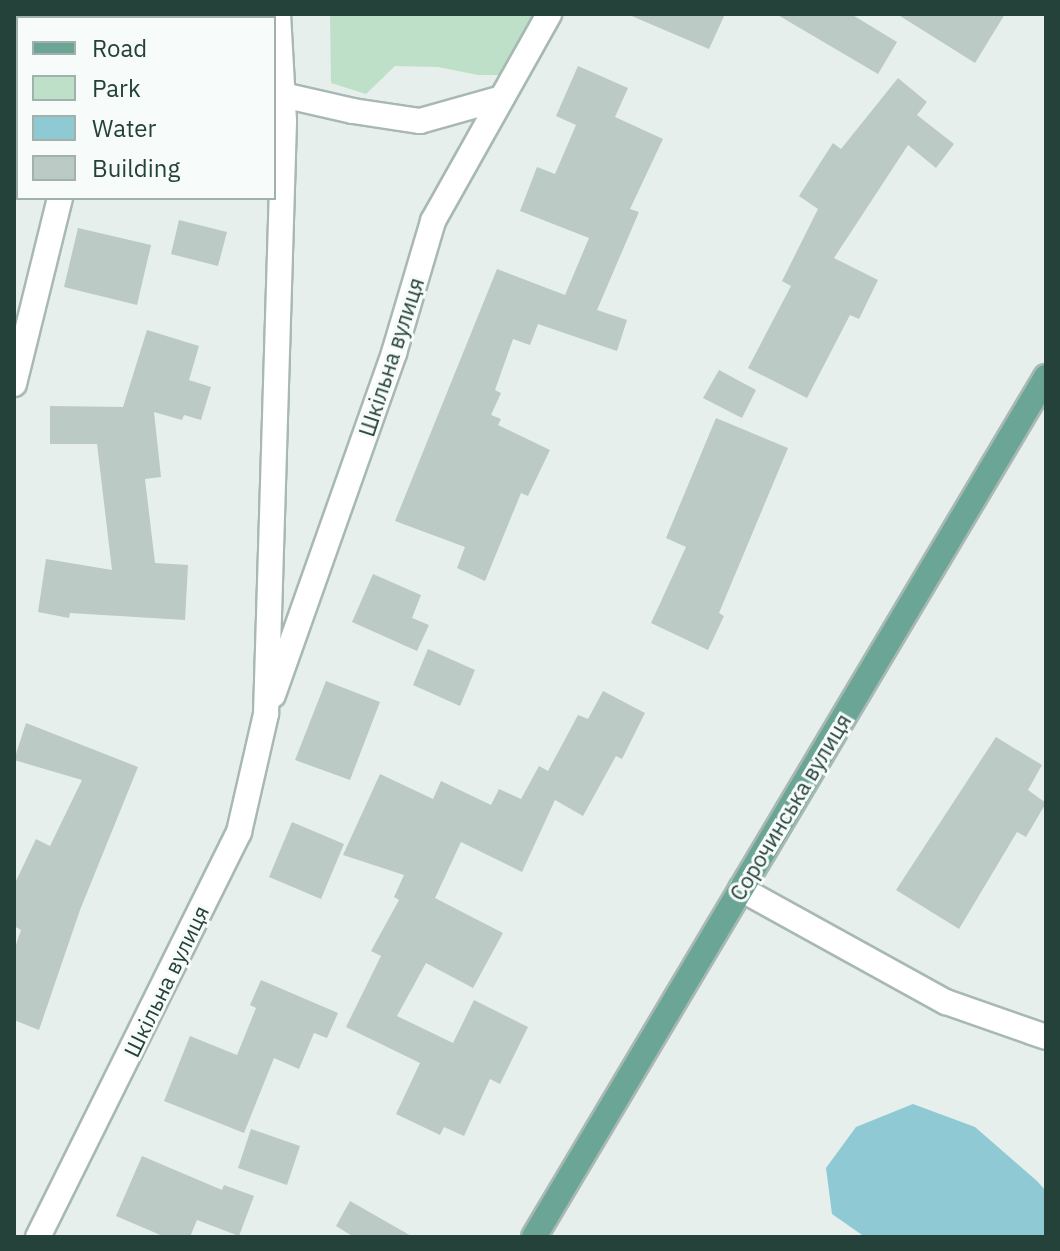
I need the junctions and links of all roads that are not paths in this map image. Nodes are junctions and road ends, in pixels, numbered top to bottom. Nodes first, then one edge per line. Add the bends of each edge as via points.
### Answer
1 (278, 14) edge
2 (549, 14) edge
3 (278, 94) edge
4 (502, 98) junction
5 (276, 197) edge
6 (60, 200) edge
7 (276, 200) edge
8 (1046, 377) edge
9 (14, 384) edge
10 (266, 714) junction
11 (741, 889) junction
12 (1046, 1037) edge
13 (38, 1237) edge
14 (534, 1237) edge

1 - 3 street, Шкільна вулиця
2 - 4 street, Шкільна вулиця
3 - 4 street via 420,121
3 - 5 street, Шкільна вулиця
4 - 10 street, Шкільна вулиця via 433,221 329,546
6 - 9 street
7 - 10 street, Шкільна вулиця
8 - 11 main road, Сорочинська вулиця
10 - 13 street, Шкільна вулиця via 239,832
11 - 12 street via 946,1002
11 - 14 main road, Сорочинська вулиця

